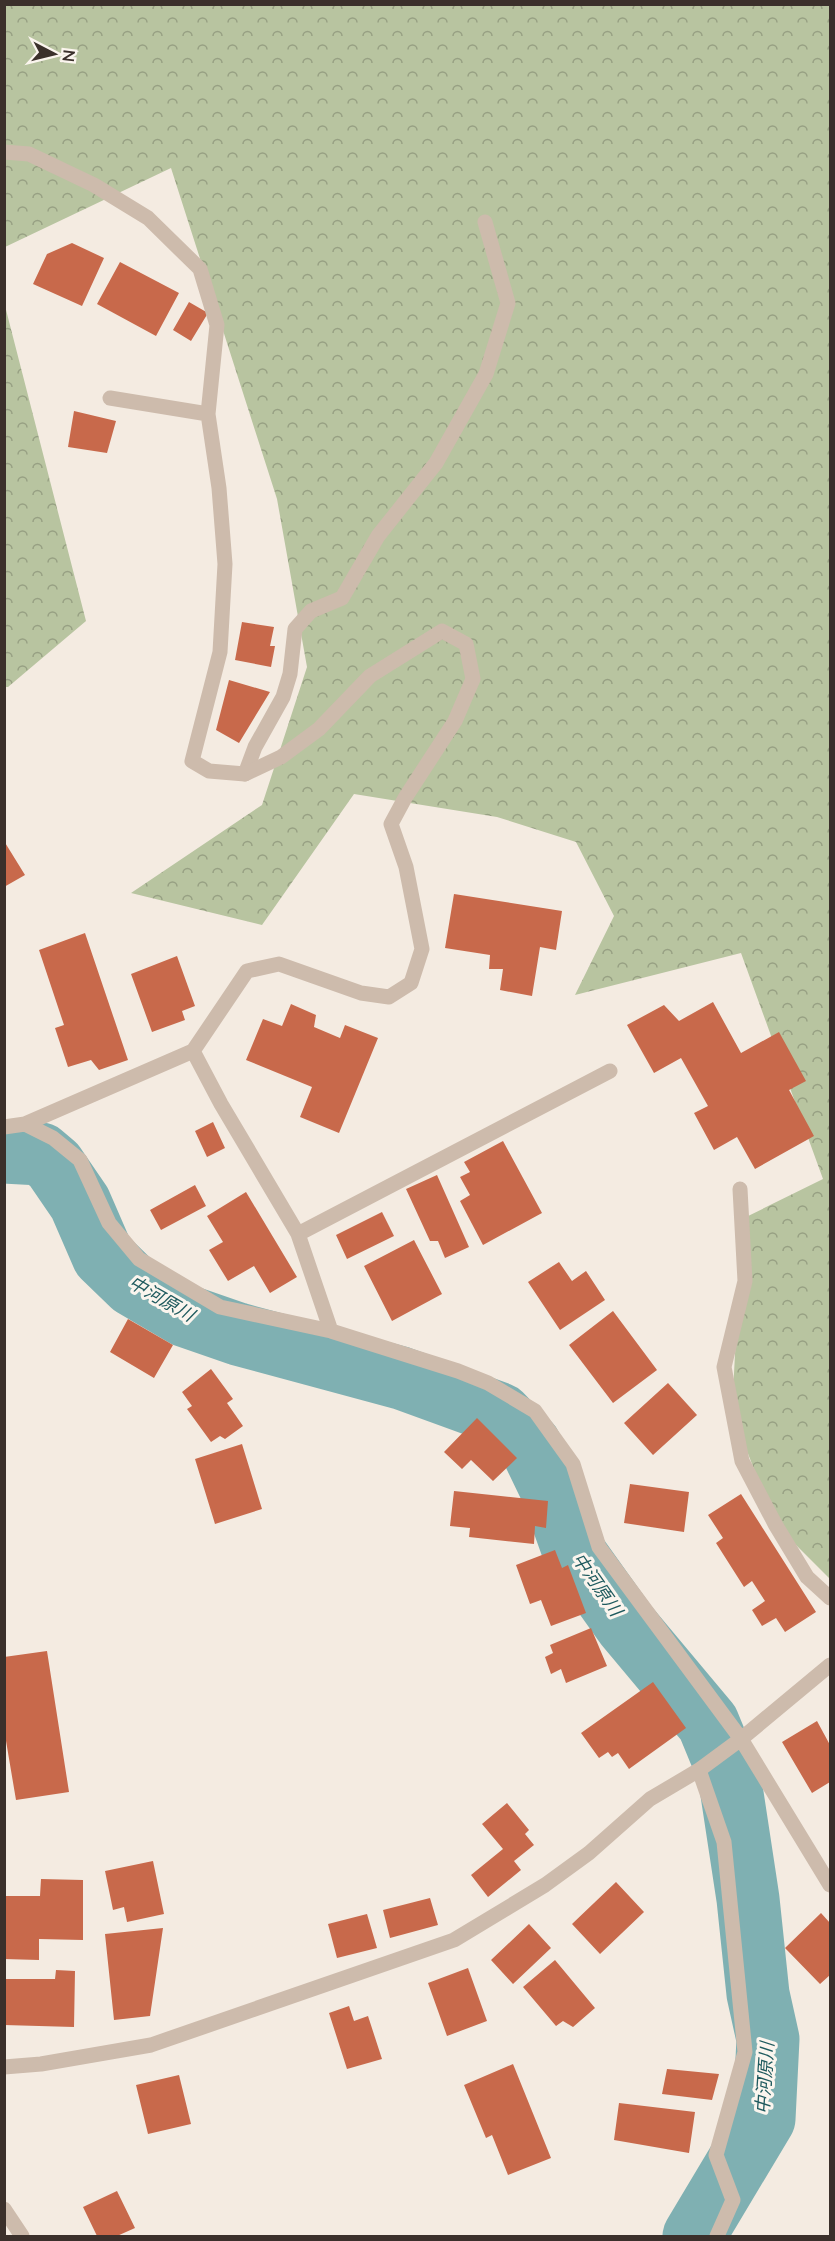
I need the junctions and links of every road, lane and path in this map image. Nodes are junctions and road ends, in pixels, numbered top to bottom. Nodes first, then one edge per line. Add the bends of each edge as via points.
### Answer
1 (4, 152) edge
2 (485, 222) dead end
3 (110, 398) dead end
4 (208, 414) junction
5 (244, 774) junction
6 (193, 1051) junction
7 (610, 1071) dead end
8 (25, 1124) junction
9 (4, 1127) edge
10 (740, 1189) dead end
11 (298, 1234) junction
12 (332, 1331) junction
13 (831, 1598) edge
14 (831, 1665) edge
15 (741, 1739) junction
16 (699, 1770) junction
17 (831, 1885) edge
18 (4, 2067) edge
19 (4, 2209) edge
20 (22, 2236) edge
21 (717, 2236) edge

1 - 4 street via 28,154 94,185 147,218 201,269 217,325
2 - 5 street via 508,303 486,374 436,463 378,536 342,598 311,611 295,629 283,697
3 - 4 street
4 - 5 street via 225,564 220,652 192,761 209,771
5 - 6 street via 281,757 319,729 370,676 442,631 466,644 473,679 455,721 391,824 406,867 422,949 411,983 389,997 361,993 279,964 246,971
6 - 8 street
6 - 11 street
7 - 11 street
8 - 9 street
8 - 12 street via 53,1138 81,1160 109,1223 139,1259 219,1307
10 - 13 street via 745,1281 724,1367 742,1461 807,1577
11 - 12 street
12 - 15 street via 458,1371 488,1383 535,1411 573,1464 599,1547
14 - 15 street
15 - 16 street
15 - 17 street
16 - 18 street via 651,1798 589,1853 545,1885 454,1940 151,2045
16 - 21 street via 724,1842 745,2052 716,2155 733,2200
19 - 20 street

